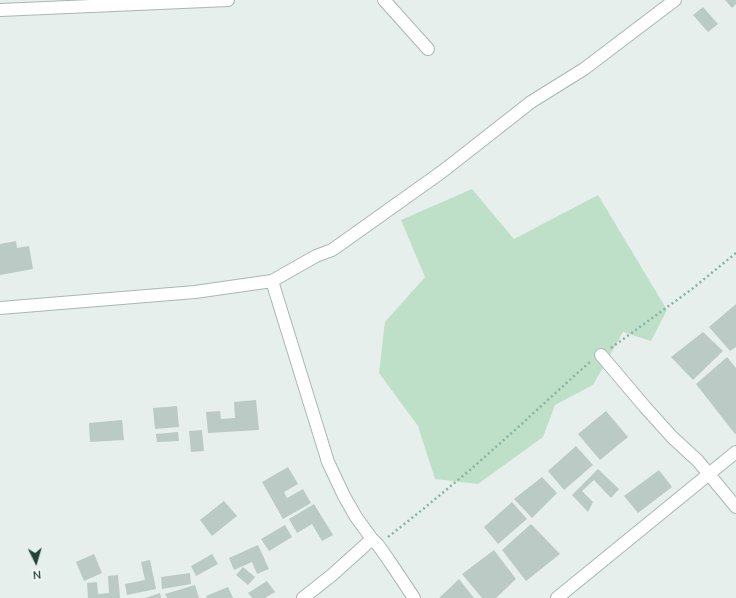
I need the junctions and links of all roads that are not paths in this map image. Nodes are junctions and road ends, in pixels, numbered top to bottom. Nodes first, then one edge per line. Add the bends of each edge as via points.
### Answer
1 (208, 0) edge
2 (228, 0) edge
3 (384, 0) edge
4 (675, 0) edge
5 (0, 10) edge
6 (428, 49) dead end
7 (272, 281) junction
8 (0, 308) edge
9 (601, 355) road end
10 (736, 452) edge
11 (709, 474) junction
12 (736, 507) edge
13 (375, 542) junction
14 (303, 598) edge
15 (414, 598) edge
16 (557, 598) edge

1 - 2 street
1 - 5 street
3 - 6 street
4 - 7 street via 584,69 531,102 449,167 332,250 316,256
7 - 8 street via 195,292
7 - 13 street via 328,462 356,517
9 - 11 street via 672,437
10 - 11 street
11 - 12 street
11 - 16 street
13 - 14 street
13 - 15 street

